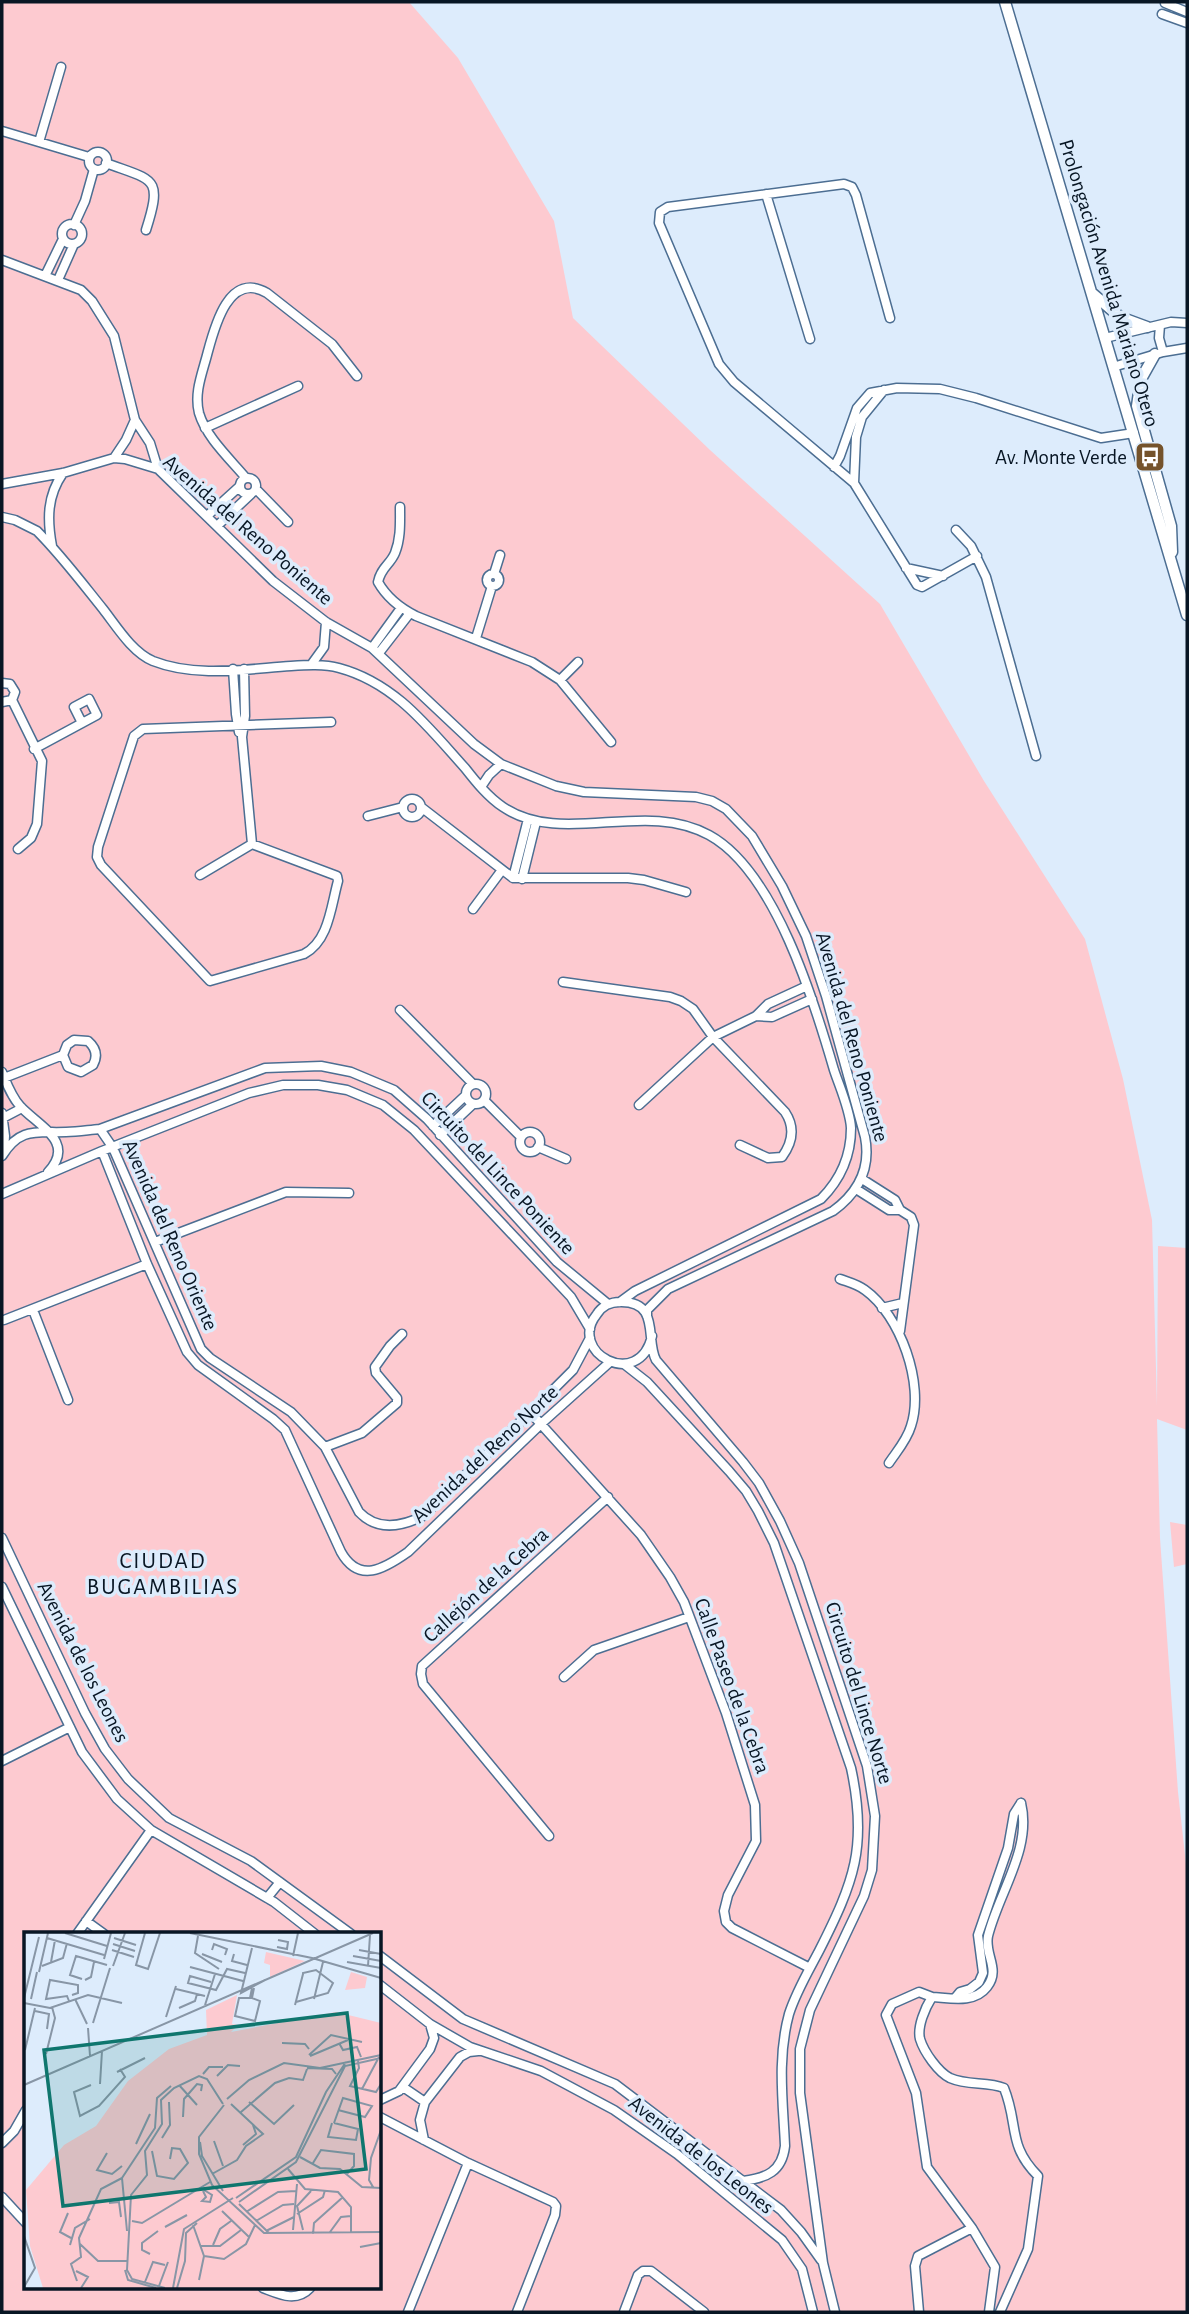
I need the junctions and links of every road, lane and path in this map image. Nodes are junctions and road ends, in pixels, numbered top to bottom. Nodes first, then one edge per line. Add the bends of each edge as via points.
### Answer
1 (1005, 2) edge
2 (1165, 4) dead end
3 (1187, 12) edge
4 (1163, 14) dead end
5 (1187, 23) edge
6 (61, 66) dead end
7 (2, 131) edge
8 (39, 142) junction
9 (89, 157) junction
10 (107, 163) junction
11 (94, 169) junction
12 (766, 194) junction
13 (74, 225) junction
14 (146, 230) dead end
15 (63, 239) junction
16 (74, 244) junction
17 (2, 260) edge
18 (45, 276) junction
19 (58, 281) junction
20 (1093, 294) junction
21 (890, 318) dead end
22 (1187, 323) edge
23 (1160, 324) junction
24 (1147, 327) junction
25 (1105, 338) junction
26 (810, 339) dead end
27 (1187, 348) edge
28 (1159, 353) junction
29 (1113, 367) junction
30 (356, 376) dead end
31 (298, 386) dead end
32 (884, 390) junction
33 (135, 420) junction
34 (205, 428) junction
35 (1134, 433) junction
36 (114, 458) junction
37 (834, 467) junction
38 (158, 469) junction
39 (64, 473) junction
40 (243, 482) junction
41 (854, 483) junction
42 (2, 484) edge
43 (253, 491) junction
44 (400, 507) dead end
45 (207, 516) junction
46 (2, 517) edge
47 (288, 522) dead end
48 (217, 526) junction
49 (956, 530) dead end
50 (52, 546) junction
51 (500, 555) dead end
52 (977, 556) junction
53 (1171, 563) junction
54 (906, 568) junction
55 (943, 576) junction
56 (405, 611) junction
57 (1187, 615) edge
58 (326, 622) junction
59 (476, 638) junction
60 (376, 651) junction
61 (578, 662) dead end
62 (311, 665) junction
63 (233, 669) junction
64 (244, 669) junction
65 (560, 680) junction
66 (2, 683) edge
67 (12, 700) junction
68 (2, 702) edge
69 (331, 722) dead end
70 (82, 723) dead end
71 (241, 727) junction
72 (611, 742) dead end
73 (34, 749) junction
74 (1036, 756) dead end
75 (501, 764) junction
76 (481, 787) junction
77 (368, 817) dead end
78 (532, 820) junction
79 (252, 844) junction
80 (18, 849) dead end
81 (502, 870) junction
82 (200, 875) dead end
83 (517, 878) junction
84 (685, 891) dead end
85 (473, 909) dead end
86 (563, 982) dead end
87 (807, 986) junction
88 (812, 999) junction
89 (400, 1010) dead end
90 (756, 1016) junction
91 (713, 1037) junction
92 (63, 1055) junction
93 (3, 1075) edge
94 (473, 1084) junction
95 (466, 1094) junction
96 (484, 1100) junction
97 (473, 1104) junction
98 (639, 1105) dead end
99 (22, 1108) junction
100 (3, 1115) edge
101 (433, 1126) junction
102 (100, 1129) junction
103 (50, 1132) junction
104 (440, 1135) junction
105 (521, 1137) junction
106 (740, 1145) dead end
107 (538, 1147) junction
108 (113, 1148) junction
109 (102, 1151) junction
110 (3, 1154) edge
111 (566, 1160) dead end
112 (41, 1176) junction
113 (862, 1179) junction
114 (856, 1189) junction
115 (349, 1193) dead end
116 (2, 1195) edge
117 (900, 1210) junction
118 (155, 1242) junction
119 (147, 1264) junction
120 (840, 1279) dead end
121 (620, 1301) junction
122 (903, 1303) junction
123 (608, 1304) junction
124 (881, 1308) junction
125 (33, 1310) junction
126 (647, 1316) junction
127 (4, 1320) dead end
128 (900, 1331) junction
129 (402, 1334) dead end
130 (590, 1334) junction
131 (652, 1336) junction
132 (610, 1362) junction
133 (624, 1364) junction
134 (68, 1400) dead end
135 (530, 1412) junction
136 (542, 1423) junction
137 (326, 1447) junction
138 (889, 1463) dead end
139 (608, 1497) junction
140 (436, 1503) junction
141 (446, 1515) junction
142 (423, 1516) joint
143 (2, 1538) edge
144 (383, 1569) joint
145 (2, 1587) edge
146 (689, 1617) junction
147 (564, 1676) dead end
148 (70, 1727) junction
149 (2, 1761) edge
150 (151, 1830) junction
151 (549, 1836) dead end
152 (280, 1882) junction
153 (267, 1898) junction
154 (86, 1921) junction
155 (78, 1932) edge
156 (101, 1932) edge
157 (312, 1932) edge
158 (348, 1932) edge
159 (382, 1958) edge
160 (810, 1968) junction
161 (382, 1987) edge
162 (932, 1997) junction
163 (955, 1998) junction
164 (430, 2025) junction
165 (479, 2051) junction
166 (403, 2087) junction
167 (382, 2100) edge
168 (425, 2102) junction
169 (24, 2115) edge
170 (382, 2119) edge
171 (424, 2140) junction
172 (2, 2143) edge
173 (468, 2164) junction
174 (743, 2181) junction
175 (2, 2197) edge
176 (24, 2220) edge
177 (972, 2228) junction
178 (823, 2263) junction
179 (268, 2290) edge
180 (307, 2290) edge
181 (408, 2312) edge
182 (517, 2312) edge
183 (624, 2312) edge
184 (704, 2312) edge
185 (813, 2312) edge
186 (835, 2312) edge
187 (919, 2312) edge
188 (989, 2312) edge
189 (1000, 2312) edge

1 - 20 street, Prolongación Avenida Mariano Otero
2 - 3 street
4 - 5 street
6 - 8 street
7 - 8 street
8 - 9 street
9 - 10 street via 101,152
9 - 11 street
10 - 11 street
10 - 14 street via 149,179 154,186 156,201
11 - 13 street
12 - 21 street via 844,184 852,187
12 - 26 street
12 - 37 street via 668,207 660,212 659,223 719,364
13 - 15 street via 64,228
13 - 16 street via 81,233
15 - 16 street
15 - 18 street
16 - 19 street
17 - 18 street
18 - 19 street
19 - 33 street via 92,300 114,336
20 - 24 street via 1120,317
20 - 25 street, Prolongación Avenida Mariano Otero
22 - 23 street
23 - 24 street
23 - 28 street
24 - 25 street
25 - 29 street, Prolongación Avenida Mariano Otero
27 - 28 street
28 - 29 street
28 - 53 street via 1141,379 1137,406 1171,526
29 - 35 street, Prolongación Avenida Mariano Otero
30 - 34 street via 332,344 267,293 250,288 239,291 217,316 199,384 197,398
31 - 34 street
32 - 35 street via 940,389 1101,438
32 - 37 street via 870,393 857,408
32 - 41 street via 862,417 856,437
33 - 36 street
33 - 38 street via 150,443
34 - 40 street
35 - 53 street, Prolongación Avenida Mariano Otero
36 - 38 street, Avenida del Reno Poniente
36 - 39 street, Avenida del Reno Poniente
37 - 41 street
38 - 45 street, Avenida del Reno Poniente
39 - 42 street, Avenida del Reno Poniente
39 - 50 street via 49,503
40 - 43 street via 243,492
40 - 43 street via 253,479
40 - 45 street
41 - 54 street
43 - 47 street
43 - 48 street
44 - 56 street via 399,540 378,582
45 - 48 street, Avenida del Reno Poniente
46 - 50 street, Avenida del Reno Poniente via 37,531
48 - 58 street, Avenida del Reno Poniente via 273,581
49 - 52 street
50 - 63 street, Avenida del Reno Poniente via 151,660 183,670
51 - 59 street via 494,574 487,579 492,586
52 - 55 street
52 - 74 street
53 - 57 street, Prolongación Avenida Mariano Otero
54 - 55 street
54 - 55 street via 922,587
56 - 59 street
56 - 60 street
58 - 60 street, Avenida del Reno Poniente
58 - 62 street via 324,646
59 - 65 street via 532,662
60 - 75 street, Avenida del Reno Poniente
61 - 65 street
62 - 64 street, Avenida del Reno Poniente
62 - 76 street, Avenida del Reno Poniente via 367,678 396,695
63 - 64 street, Avenida del Reno Poniente
63 - 71 street
64 - 71 street
65 - 72 street
66 - 67 street via 14,687
67 - 68 street
67 - 73 street
69 - 71 street
70 - 73 street
71 - 79 street
71 - 79 street via 138,732 97,857 210,981 304,954 323,936 337,876
73 - 80 street via 42,761 37,824 31,838
75 - 76 street
75 - 113 street, Avenida del Reno Poniente via 556,786 591,793 696,797 712,801 736,817 782,886 810,948 865,1137 867,1167
76 - 78 street, Avenida del Reno Poniente via 505,808
77 - 81 street via 403,807 412,799
78 - 83 street
78 - 87 street, Avenida del Reno Poniente via 561,824 657,820 708,834 730,848 751,872
79 - 82 street
81 - 83 street
81 - 85 street
83 - 84 street via 628,878
86 - 91 street via 681,1001 693,1009
87 - 88 street, Avenida del Reno Poniente
87 - 90 street via 768,1004
88 - 90 street via 772,1017
88 - 121 street, Avenida del Reno Poniente via 851,1124 846,1160 832,1188 792,1215
89 - 94 street
90 - 91 street
91 - 98 street
91 - 106 street via 791,1123 791,1138 782,1157 768,1158
92 - 92 street via 68,1067 81,1072 90,1069 96,1057 92,1044 79,1039 67,1045
92 - 93 street
93 - 99 street
94 - 95 street
94 - 96 street via 485,1089
95 - 97 street
95 - 101 street
96 - 97 street
96 - 105 street
97 - 104 street
99 - 100 street
99 - 103 street
100 - 110 street
101 - 102 street, Circuito del Lince Poniente via 394,1090 367,1078 321,1066 293,1066 265,1068
101 - 104 street, Circuito del Lince Poniente
102 - 103 street, Circuito del Lince Poniente
102 - 108 street, Avenida del Reno Oriente
103 - 110 street, Circuito del Lince Poniente via 16,1138
103 - 112 street via 57,1157
104 - 123 street, Circuito del Lince Poniente via 557,1262
105 - 107 street via 523,1149
105 - 107 street via 533,1132 539,1138
107 - 111 street
108 - 109 street, Circuito del Lince Poniente
108 - 118 street, Avenida del Reno Oriente
108 - 130 street, Circuito del Lince Poniente via 249,1093 283,1085 347,1090 383,1105 414,1130 571,1297
109 - 112 street, Circuito del Lince Poniente
109 - 119 street, Avenida del Reno Oriente
112 - 116 street, Circuito del Lince Poniente
113 - 114 street, Avenida del Reno Poniente
113 - 117 street via 895,1200
114 - 117 street via 889,1210
114 - 126 street, Avenida del Reno Poniente via 833,1211 668,1289 647,1310
115 - 118 street via 286,1192
117 - 122 street via 911,1217 915,1227
118 - 137 street, Avenida del Reno Oriente via 201,1349 291,1412
119 - 125 street
119 - 144 street, Avenida del Reno Oriente via 192,1359 285,1430 348,1563 360,1570
120 - 124 street via 867,1291
121 - 123 street
121 - 126 street via 636,1305
122 - 124 street
122 - 128 street
123 - 130 street via 594,1317
124 - 128 street
125 - 127 street
125 - 134 street
126 - 131 street
128 - 138 street via 914,1382 915,1406 907,1435
129 - 137 street via 375,1367 397,1403 357,1436
130 - 132 street via 594,1349
130 - 135 street, Avenida del Reno Norte via 573,1370
131 - 133 street via 640,1357
131 - 178 street, Circuito del Lince Norte via 656,1360 743,1462 780,1521 799,1563 874,1796 872,1870 810,2010 800,2049 800,2093
132 - 133 street
132 - 136 street, Avenida del Reno Norte
133 - 160 street, Circuito del Lince Norte via 647,1382 729,1471 758,1511 774,1543 851,1768 858,1798 857,1854 843,1904
135 - 136 street, Calle Paseo de la Cebra
135 - 140 street, Avenida del Reno Norte
136 - 139 street, Calle Paseo de la Cebra
136 - 141 street, Avenida del Reno Norte
137 - 142 street, Avenida del Reno Oriente via 365,1519 389,1526
139 - 146 street, Calle Paseo de la Cebra via 670,1577
139 - 151 street, Callejón de la Cebra via 422,1666 423,1684
140 - 141 street
140 - 142 street, Avenida del Reno Norte
141 - 144 street, Avenida del Reno Norte
143 - 152 street, Avenida de los Leones via 85,1713 128,1779 169,1818 251,1861
145 - 148 street, Avenida de los Leones
146 - 147 street via 594,1650
146 - 160 street, Calle Paseo de la Cebra via 726,1713 757,1818 753,1848 726,1903 726,1922
148 - 149 street
148 - 150 street, Avenida de los Leones via 82,1752 117,1799
150 - 153 street, Avenida de los Leones
150 - 154 street
152 - 153 street
152 - 158 street, Avenida de los Leones
153 - 157 street, Avenida de los Leones
154 - 155 street
154 - 156 street
159 - 174 street, Avenida de los Leones via 463,2019 615,2084
160 - 174 street, Circuito del Lince Norte via 794,1999 782,2048 783,2156 773,2173
161 - 164 street, Avenida de los Leones
162 - 163 street
162 - 177 street via 919,1992 909,1995 892,2004 886,2015 916,2093 927,2167
162 - 189 street via 920,2038 934,2063 949,2078 1004,2088 1018,2151 1038,2176 1028,2249
163 - 163 street via 979,1994 993,1975 988,1938 1019,1851 1024,1816 1021,1803 978,1935 984,1973 979,1982
164 - 165 street, Avenida de los Leones
164 - 166 street via 432,2046
165 - 168 street via 460,2057
165 - 185 street, Avenida de los Leones via 541,2071 614,2110 677,2154 782,2240 802,2269
166 - 167 street
166 - 168 street
168 - 171 street via 421,2120
169 - 172 street
170 - 171 street
171 - 173 street
173 - 181 street
173 - 182 street via 549,2198 556,2206
174 - 178 street, Avenida de los Leones via 781,2210
175 - 176 street
177 - 187 street via 918,2256
177 - 188 street via 995,2267
178 - 186 street, Circuito del Lince Norte
179 - 180 street via 286,2297
183 - 184 street via 638,2275 651,2271

